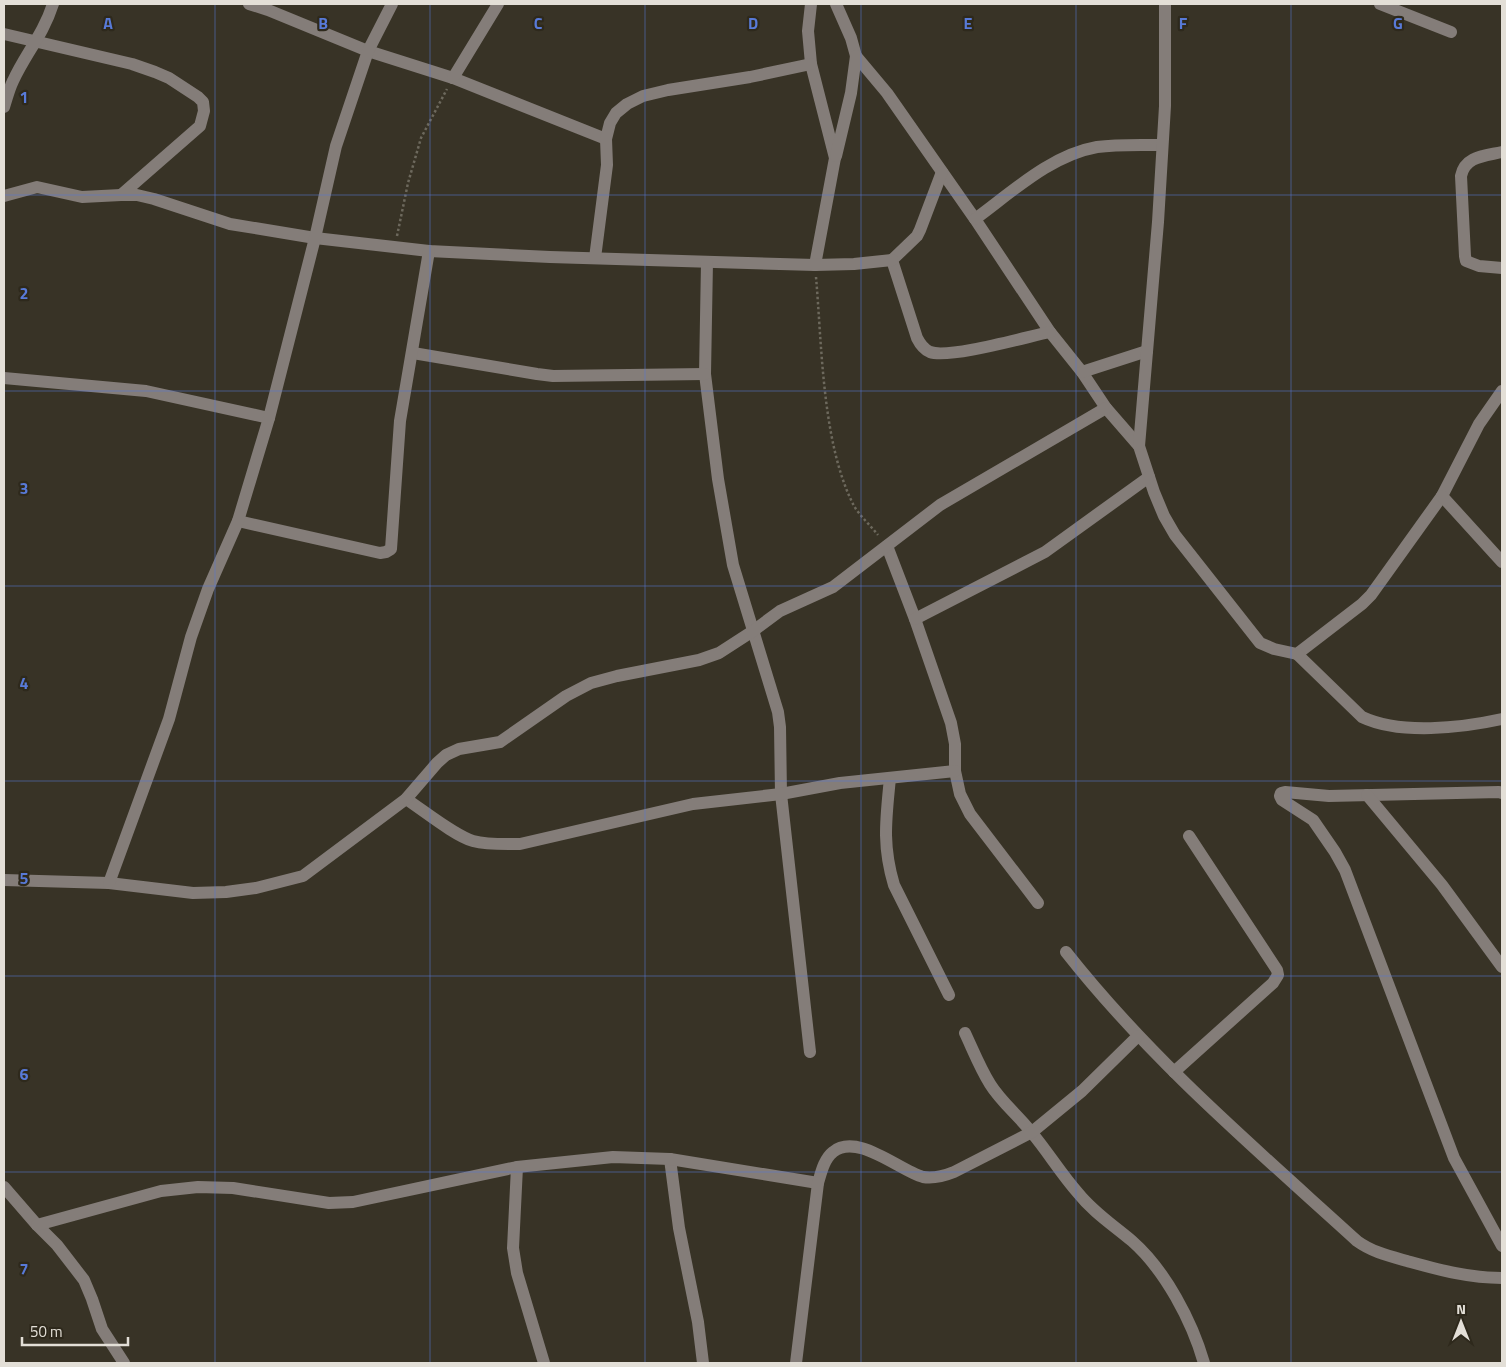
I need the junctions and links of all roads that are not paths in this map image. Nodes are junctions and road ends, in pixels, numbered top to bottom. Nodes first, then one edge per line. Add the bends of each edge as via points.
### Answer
1 (53, 4) edge
2 (248, 4) edge
3 (392, 4) edge
4 (498, 4) edge
5 (811, 4) edge
6 (836, 4) edge
7 (1165, 4) edge
8 (1380, 4) edge
9 (1450, 32) dead end
10 (4, 34) edge
11 (37, 42) junction
12 (368, 51) junction
13 (856, 56) junction
14 (811, 64) junction
15 (452, 78) junction
16 (4, 107) edge
17 (606, 139) junction
18 (1162, 145) junction
19 (1502, 152) edge
20 (835, 158) junction
21 (942, 172) junction
22 (121, 195) junction
23 (4, 196) edge
24 (975, 219) junction
25 (315, 238) junction
26 (429, 250) junction
27 (595, 258) junction
28 (892, 260) junction
29 (708, 262) junction
30 (815, 265) junction
31 (1502, 268) edge
32 (1050, 332) junction
33 (1148, 351) junction
34 (413, 352) junction
35 (1082, 372) junction
36 (705, 374) junction
37 (4, 378) edge
38 (1502, 391) edge
39 (1106, 408) junction
40 (269, 418) junction
41 (1139, 446) junction
42 (1149, 477) junction
43 (1442, 496) junction
44 (238, 521) junction
45 (887, 546) junction
46 (1498, 546) edge
47 (1502, 562) edge
48 (915, 619) junction
49 (754, 631) junction
50 (1297, 654) junction
51 (1502, 719) edge
52 (955, 771) junction
53 (890, 778) junction
54 (1502, 793) edge
55 (781, 794) junction
56 (1368, 795) junction
57 (406, 799) junction
58 (1189, 836) dead end
59 (4, 880) edge
60 (109, 883) junction
61 (1038, 903) dead end
62 (1066, 952) dead end
63 (1502, 967) edge
64 (949, 995) dead end
65 (965, 1033) dead end
66 (1138, 1036) junction
67 (810, 1052) dead end
68 (1174, 1072) junction
69 (1032, 1132) junction
70 (670, 1159) junction
71 (517, 1167) junction
72 (818, 1183) junction
73 (4, 1186) edge
74 (37, 1225) junction
75 (1502, 1246) edge
76 (1502, 1278) edge
77 (124, 1363) edge
78 (544, 1363) edge
79 (703, 1363) edge
80 (796, 1363) edge
81 (1204, 1363) edge

1 - 11 street
2 - 12 street
3 - 12 street
4 - 15 street
5 - 14 street via 808,30
6 - 13 street
7 - 18 street
8 - 9 street
10 - 11 street
11 - 16 street via 12,82
11 - 22 street via 155,72 202,102 204,111 200,126
12 - 15 street
12 - 25 street via 336,146
13 - 20 street via 851,93
13 - 21 street via 887,93
14 - 17 street via 644,96 616,113
14 - 20 street
15 - 17 street
17 - 27 street via 608,165
18 - 24 street via 1098,147 1077,152 1031,177
18 - 33 street
19 - 31 street via 1469,161 1462,176 1466,261
20 - 30 street
21 - 24 street
21 - 28 street via 917,236
22 - 23 street via 82,198 37,187
22 - 25 street via 154,199 230,224
24 - 32 street
25 - 26 street
25 - 40 street
26 - 27 street
26 - 34 street
27 - 29 street
28 - 30 street
28 - 32 street via 917,338 930,352 961,352
29 - 30 street
29 - 36 street
32 - 35 street
33 - 35 street
33 - 41 street
34 - 36 street via 545,375
34 - 44 street via 400,421 391,549 380,553
35 - 39 street
36 - 49 street via 733,565
37 - 40 street via 146,391
38 - 43 street via 1479,424
39 - 41 street
39 - 45 street via 940,505
40 - 44 street
41 - 42 street
42 - 48 street via 1045,552
42 - 50 street via 1175,535 1250,632 1260,643
43 - 46 street
43 - 50 street via 1372,594
44 - 60 street via 208,589 181,670 169,719
45 - 48 street
45 - 49 street via 833,587 780,611
46 - 47 street
48 - 52 street via 951,723
49 - 55 street via 779,719
49 - 57 street via 699,660 591,683 566,696 500,742 459,749 446,755
50 - 51 street via 1362,717 1375,723 1413,728 1478,724
52 - 53 street
52 - 61 street via 960,794 970,814
53 - 55 street
53 - 64 street via 885,826 886,851 894,885
54 - 56 street
55 - 57 street via 682,806 520,844 473,841
55 - 67 street
56 - 63 street via 1442,885
56 - 75 street via 1285,792 1280,796 1313,820 1345,870 1454,1158
57 - 60 street via 304,876 226,892 193,893
58 - 68 street via 1278,975
59 - 60 street
62 - 66 street
65 - 69 street via 997,1095
66 - 68 street
66 - 69 street via 1082,1091
68 - 76 street via 1367,1248 1450,1273
69 - 72 street via 940,1178 912,1173 861,1148 845,1147 833,1152
69 - 81 street via 1078,1194 1133,1242 1155,1266 1197,1340
70 - 71 street via 613,1157
70 - 72 street
70 - 79 street
71 - 74 street via 352,1202 329,1203 233,1188 161,1191
71 - 78 street via 513,1248 517,1273
72 - 80 street
73 - 74 street
74 - 77 street via 84,1280 102,1329

